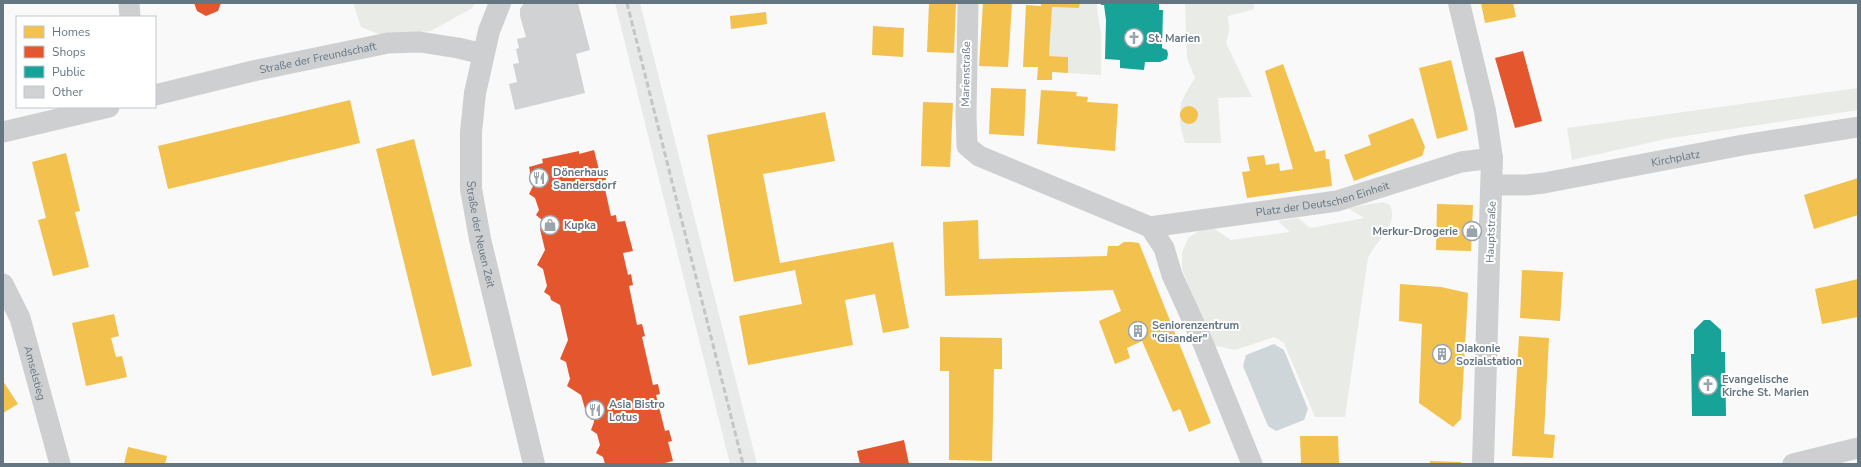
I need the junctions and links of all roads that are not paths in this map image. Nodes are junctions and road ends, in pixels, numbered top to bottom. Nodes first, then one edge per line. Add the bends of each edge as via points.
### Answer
1 (129, 3) edge
2 (500, 3) edge
3 (968, 3) edge
4 (1459, 3) edge
5 (130, 16) edge
6 (483, 54) junction
7 (156, 95) edge
8 (104, 108) edge
9 (1858, 127) edge
10 (3, 132) edge
11 (1492, 158) junction
12 (1492, 185) junction
13 (1150, 227) junction
14 (3, 284) edge
15 (1858, 448) edge
16 (60, 464) edge
17 (534, 464) edge
18 (1252, 464) edge
19 (1483, 464) edge
20 (1793, 464) edge

1 - 5 street
2 - 6 street, Straße der Neuen Zeit via 491,23
3 - 13 street, Marienstraße via 965,133 967,146 979,156
4 - 11 street, Hauptstraße via 1485,111
6 - 7 street, Straße der Freundschaft via 420,42 388,43 253,71
6 - 17 street, Straße der Neuen Zeit via 471,132 473,203
8 - 10 street
9 - 12 street, Kirchplatz via 1743,145 1544,183
11 - 12 street, Hauptstraße
11 - 13 street, Platz der Deutschen Einheit via 1461,162 1337,201
12 - 19 street, Hauptstraße
13 - 18 street via 1164,248 1172,275 1203,343
14 - 16 street, Amselstieg via 20,318
15 - 20 street

